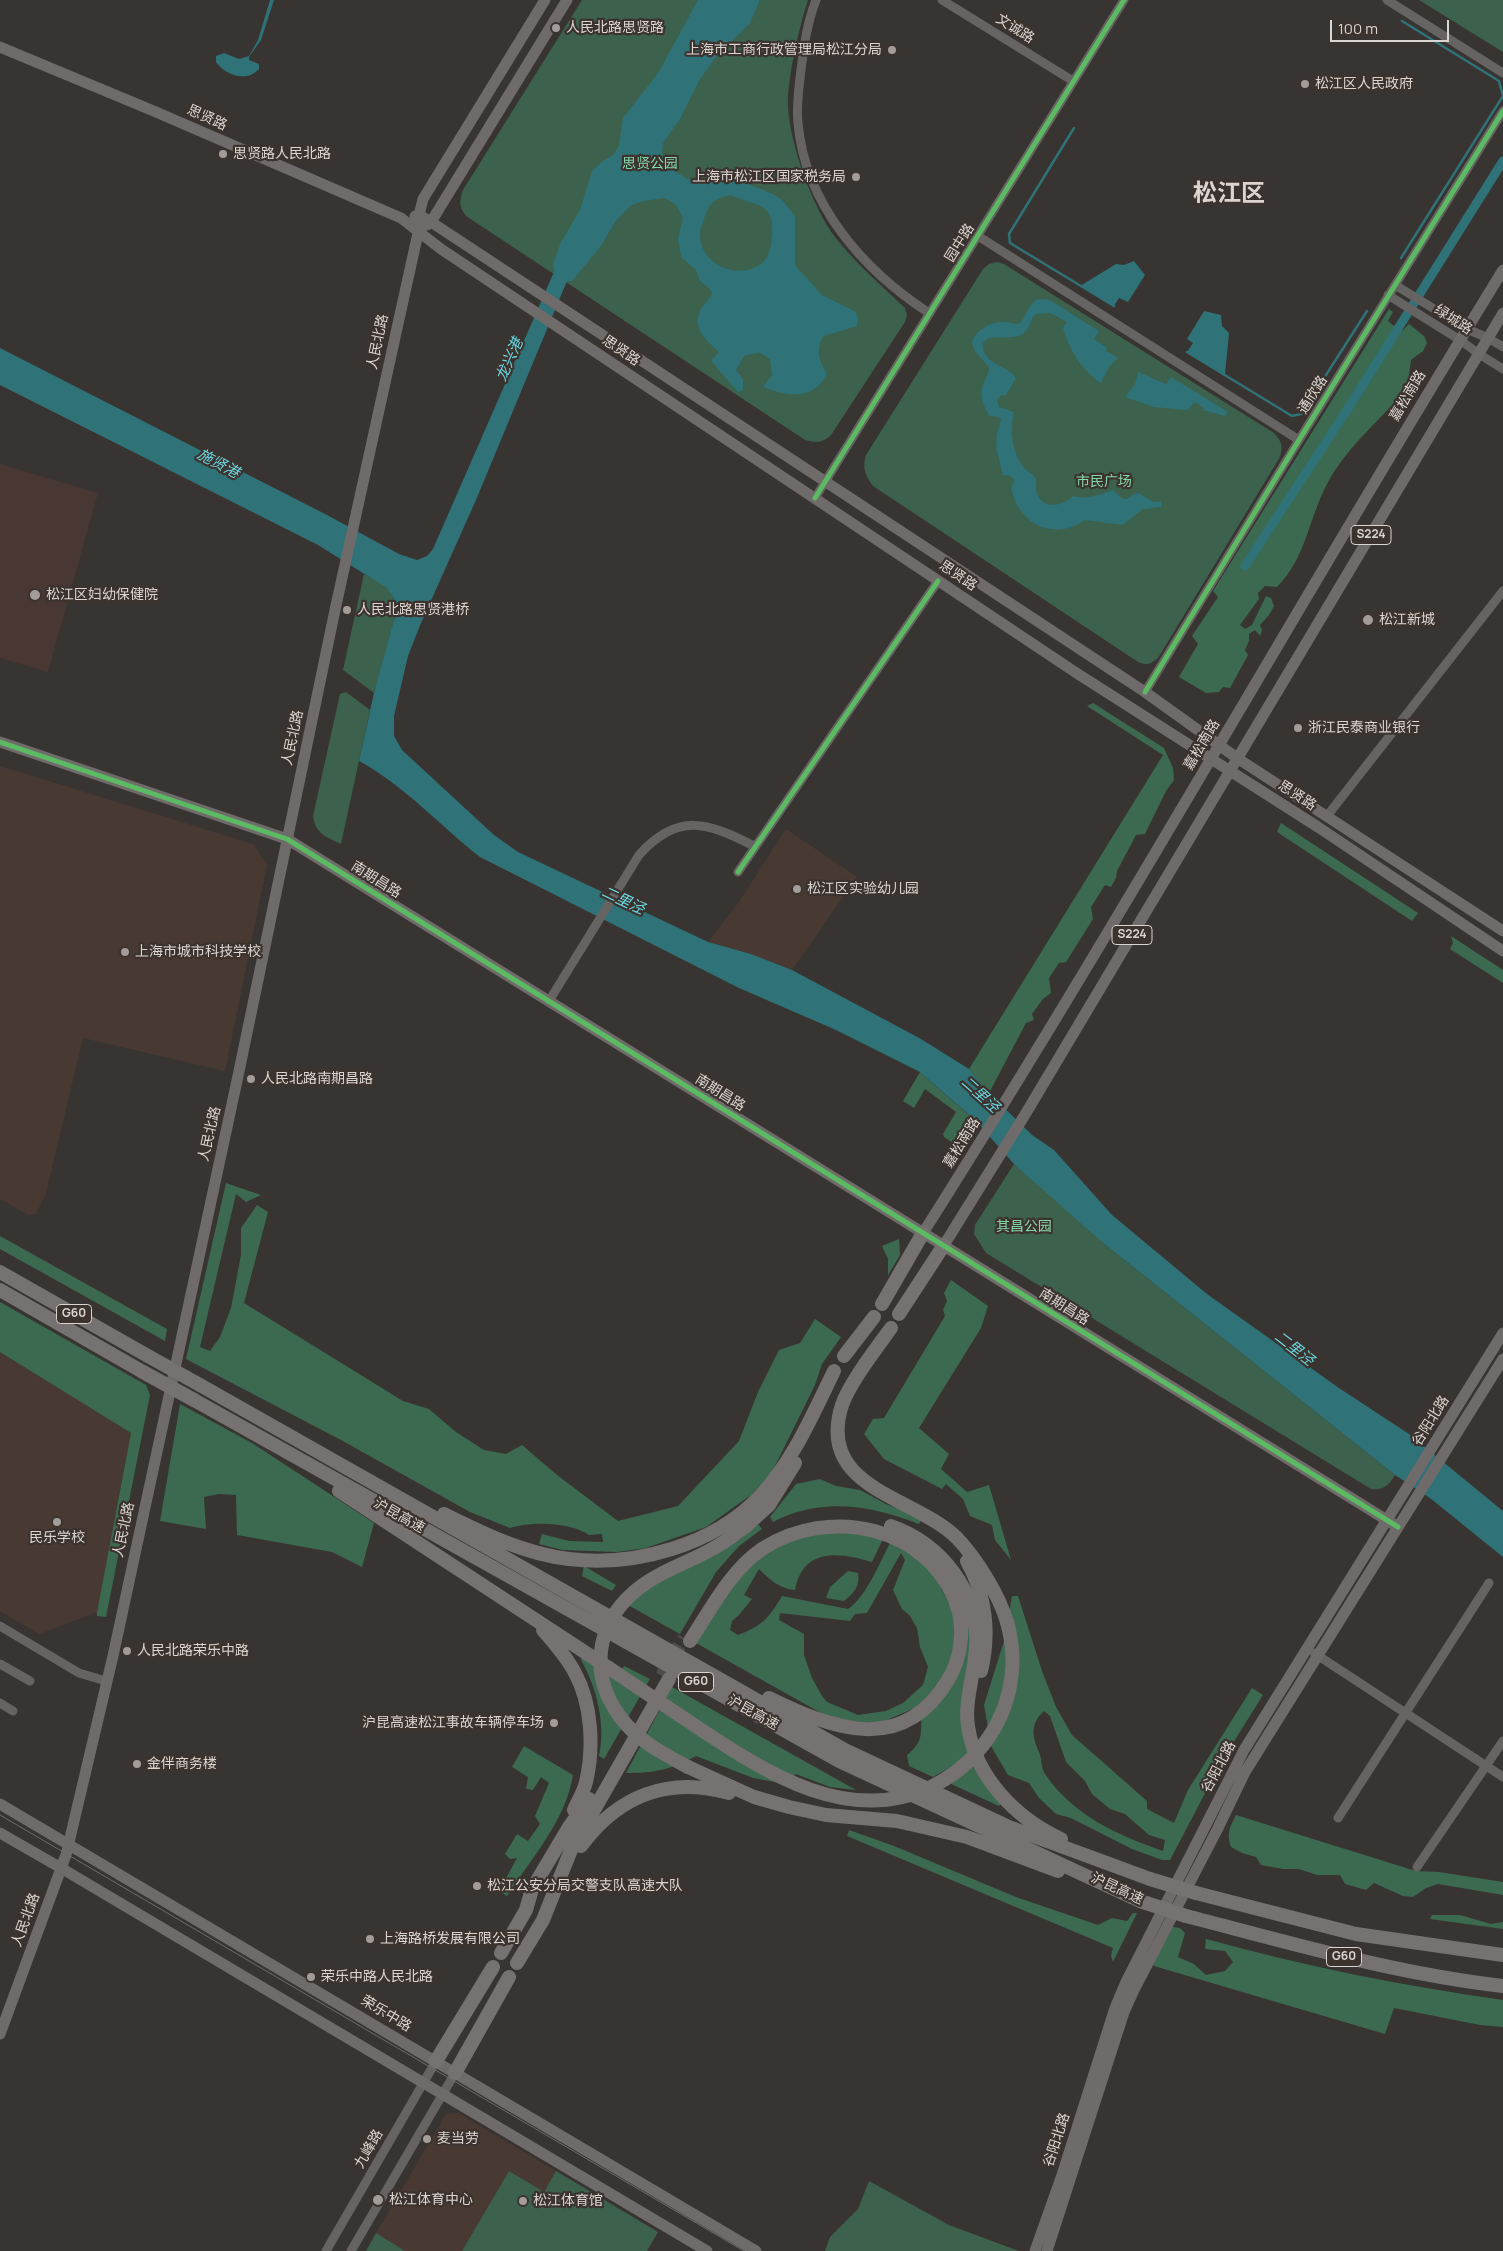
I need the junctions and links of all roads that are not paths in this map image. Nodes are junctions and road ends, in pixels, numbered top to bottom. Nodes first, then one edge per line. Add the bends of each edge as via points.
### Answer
1 (545, 0) edge
2 (567, 0) edge
3 (816, 0) edge
4 (942, 0) edge
5 (1124, 0) edge
6 (1387, 0) edge
7 (0, 47) edge
8 (1503, 72) edge
9 (1073, 81) junction
10 (1503, 111) edge
11 (419, 215) junction
12 (400, 218) junction
13 (431, 222) junction
14 (418, 233) junction
15 (978, 236) junction
16 (1503, 270) edge
17 (1398, 287) junction
18 (1392, 298) junction
19 (929, 313) junction
20 (1503, 313) edge
21 (1467, 329) junction
22 (1488, 338) junction
23 (1460, 340) junction
24 (1503, 347) edge
25 (1479, 354) junction
26 (1503, 369) edge
27 (1299, 440) junction
28 (826, 481) junction
29 (815, 498) junction
30 (938, 581) junction
31 (1503, 591) edge
32 (1145, 692) junction
33 (0, 742) edge
34 (1219, 745) junction
35 (1238, 758) junction
36 (1210, 760) junction
37 (1230, 771) junction
38 (1327, 816) junction
39 (288, 838) junction
40 (754, 846) junction
41 (738, 872) dead end
42 (1503, 931) edge
43 (1503, 951) edge
44 (549, 1001) junction
45 (923, 1233) junction
46 (944, 1246) junction
47 (0, 1272) edge
48 (0, 1290) edge
49 (882, 1304) dead end
50 (899, 1314) dead end
51 (874, 1317) dead end
52 (891, 1328) dead end
53 (1503, 1333) edge
54 (844, 1356) dead end
55 (1503, 1359) edge
56 (273, 1426) junction
57 (264, 1440) junction
58 (1386, 1520) junction
59 (1398, 1527) junction
60 (943, 1528) junction
61 (1489, 1583) dead end
62 (588, 1606) junction
63 (519, 1608) junction
64 (0, 1626) edge
65 (1312, 1651) junction
66 (0, 1664) edge
67 (106, 1681) junction
68 (30, 1682) dead end
69 (970, 1702) junction
70 (0, 1703) edge
71 (13, 1711) dead end
72 (1406, 1713) junction
73 (1503, 1741) edge
74 (1486, 1766) junction
75 (1503, 1776) edge
76 (754, 1797) junction
77 (0, 1804) edge
78 (1338, 1818) dead end
79 (569, 1828) junction
80 (0, 1834) edge
81 (68, 1846) junction
82 (1417, 1867) dead end
83 (61, 1868) junction
84 (563, 1868) junction
85 (1151, 1876) junction
86 (1140, 1901) junction
87 (500, 1953) dead end
88 (1503, 1955) edge
89 (517, 1963) dead end
90 (492, 1967) dead end
91 (508, 1977) dead end
92 (1503, 1986) edge
93 (0, 2034) edge
94 (436, 2061) junction
95 (455, 2073) junction
96 (424, 2083) junction
97 (444, 2094) junction
98 (326, 2251) edge
99 (351, 2251) edge
100 (707, 2251) edge
101 (756, 2251) edge
102 (1035, 2251) edge
103 (1047, 2251) edge

1 - 11 main road, 人民北路 via 424,199
2 - 13 main road
3 - 19 street via 804,42 798,123 814,188 840,232 861,256 901,294
4 - 9 street, 文诚路
5 - 9 street, 园中路
6 - 8 street
7 - 12 main road, 思贤路
9 - 15 street, 园中路
10 - 17 street, 通欣路
11 - 12 main road
11 - 13 main road, 思贤路
11 - 14 main road, 人民北路
12 - 14 main road, 思贤路
13 - 14 main road
13 - 28 main road, 思贤路
14 - 29 main road, 思贤路
14 - 39 main road, 人民北路
15 - 19 street, 园中路
15 - 27 street
16 - 21 main road, 嘉松南路 / S224
17 - 18 street, 通欣路
17 - 21 street, 绿城路
18 - 23 street, 绿城路
18 - 27 street, 通欣路
19 - 28 street, 园中路
20 - 22 main road, S224
21 - 22 street, 绿城路
21 - 23 main road, 嘉松南路 / S224
22 - 24 street, 绿城路
22 - 25 main road, S224
23 - 25 street, 绿城路
23 - 34 main road, 嘉松南路 / S224
25 - 26 street, 绿城路
25 - 35 main road, S224
27 - 32 street, 通欣路
28 - 29 street, 园中路
28 - 32 main road, 思贤路
29 - 30 main road, 思贤路
30 - 36 main road, 思贤路
30 - 40 street
31 - 38 street
32 - 34 main road, 思贤路
33 - 39 main road, 南期昌路
34 - 35 main road, 思贤路
34 - 36 main road, 嘉松南路 / S224
35 - 37 main road, S224
35 - 38 main road, 思贤路
36 - 37 main road, 思贤路
36 - 45 main road, 嘉松南路 / S224 via 1005,1104
37 - 43 main road, 思贤路
37 - 46 main road, S224
38 - 42 main road, 思贤路
39 - 44 main road, 南期昌路
39 - 67 main road, 人民北路
40 - 41 street
40 - 44 street via 700,825 679,826 653,839 639,855
44 - 45 main road, 南期昌路
45 - 46 main road, 南期昌路
45 - 49 highway
46 - 50 highway
46 - 58 main road, 南期昌路
47 - 56 highway, 沪昆高速 / G60, bridge
48 - 57 highway, 沪昆高速 / G60, bridge
51 - 54 highway
52 - 60 highway via 843,1403 838,1434 842,1451 861,1480
53 - 58 main road, 谷阳北路
55 - 59 main road, 谷阳北路
56 - 62 highway, 沪昆高速 / G60
56 - 76 highway, bridge via 506,1543 569,1559 613,1560 657,1553 702,1537 760,1497 801,1438 834,1371 806,1442 769,1505 715,1548 649,1581 634,1592 614,1614 603,1637 600,1668 604,1685 621,1719 643,1740 688,1768
57 - 63 highway
57 - 86 highway, 沪昆高速 / G60 via 839,1761
58 - 59 main road, 南期昌路
58 - 65 main road, 谷阳北路
59 - 65 main road, 谷阳北路
60 - 63 highway, bridge via 956,1538 1000,1603 1008,1622 1013,1658 1011,1685 992,1733 976,1754 946,1779 920,1792 892,1799 846,1799 788,1782 724,1745
60 - 69 highway via 969,1566 987,1624 986,1648
61 - 72 street
62 - 69 highway via 811,1718 866,1730 901,1723 932,1703 951,1675 957,1660 960,1625 958,1608 943,1576 920,1553 892,1536 860,1527 828,1526 794,1534 761,1550 735,1575 687,1640 716,1584 756,1544 792,1525 828,1518 879,1522 912,1535 926,1545 952,1569 962,1586 976,1625
62 - 85 highway, 沪昆高速 / G60 via 845,1750 1009,1827
63 - 79 highway via 558,1648 575,1673 586,1702 590,1756 586,1784
64 - 67 street via 79,1673
65 - 72 street
65 - 102 main road, 谷阳北路 via 1235,1767 1125,1984
65 - 103 main road, 谷阳北路 via 1244,1772 1218,1830 1134,1990
66 - 68 street
67 - 81 main road, 人民北路
69 - 85 highway via 968,1724 973,1748 983,1771 999,1793 1054,1836
70 - 71 street
72 - 74 street
72 - 78 street
73 - 74 street
74 - 75 street
74 - 82 street
76 - 84 highway via 695,1786 671,1787 648,1793 608,1816
76 - 86 highway via 826,1814 897,1822 967,1837
77 - 81 main road, 荣乐中路
79 - 84 highway via 666,1677
79 - 87 highway via 532,1889 526,1910
80 - 83 main road
81 - 83 main road, 人民北路
81 - 94 main road, 荣乐中路
83 - 93 main road, 人民北路
83 - 96 main road
84 - 89 highway via 543,1920
85 - 88 highway, 沪昆高速 / G60, bridge via 1356,1934
86 - 92 highway, 沪昆高速 / G60, bridge via 1354,1959
90 - 94 highway
91 - 95 highway
94 - 95 main road, 荣乐中路
94 - 96 street, 九峰路
95 - 97 street
95 - 101 main road, 荣乐中路
96 - 97 main road
96 - 98 street, 九峰路
97 - 99 street
97 - 100 main road

